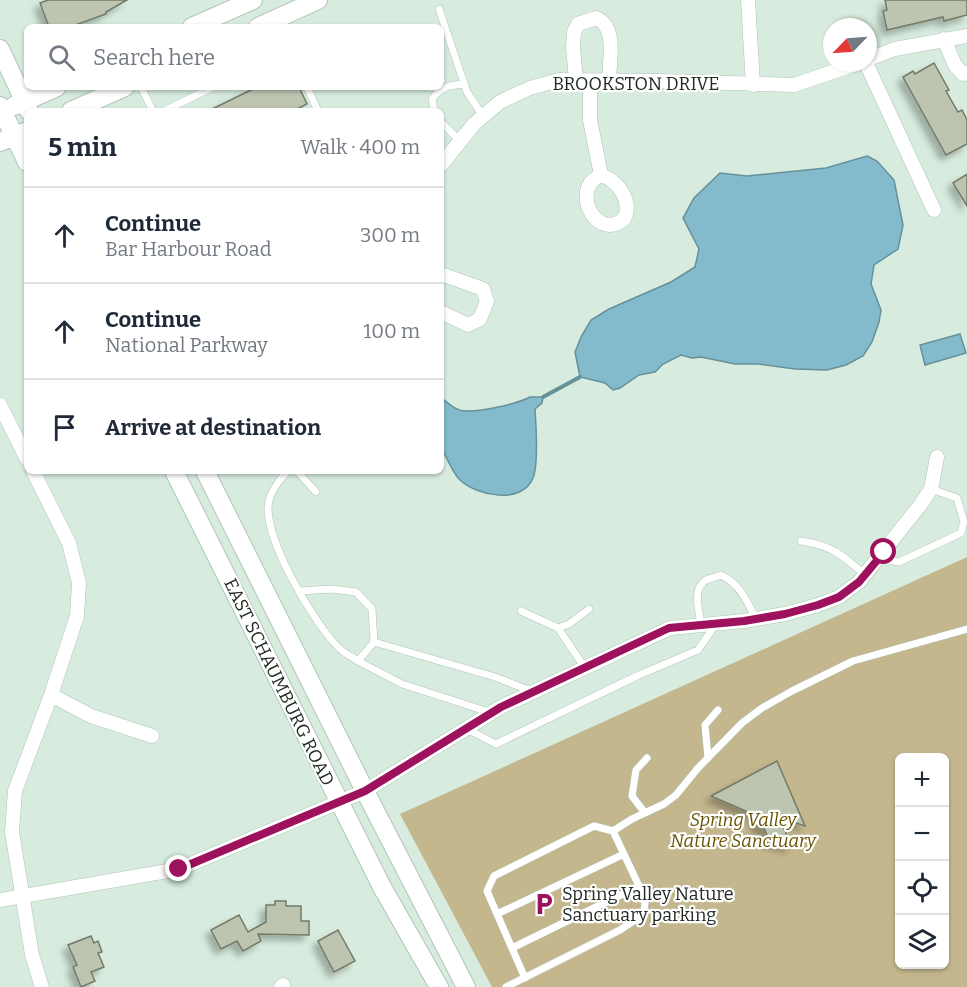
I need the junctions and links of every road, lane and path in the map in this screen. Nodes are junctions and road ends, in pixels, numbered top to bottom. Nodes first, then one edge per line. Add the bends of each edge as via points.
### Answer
1 (253, 0) edge
2 (318, 0) edge
3 (748, 0) edge
4 (439, 9) dead end
5 (199, 24) edge
6 (272, 24) edge
7 (967, 36) edge
8 (944, 39) junction
9 (0, 49) edge
10 (877, 57) edge
11 (832, 72) edge
12 (872, 72) edge
13 (967, 73) edge
14 (583, 81) junction
15 (609, 81) junction
16 (465, 84) junction
17 (753, 84) junction
18 (444, 87) edge
19 (52, 90) edge
20 (118, 90) edge
21 (142, 90) edge
22 (207, 90) edge
23 (308, 90) edge
24 (440, 90) edge
25 (26, 106) edge
26 (79, 108) edge
27 (150, 108) edge
28 (170, 108) edge
29 (317, 108) edge
30 (434, 108) edge
31 (1, 110) edge
32 (483, 116) junction
33 (444, 125) edge
34 (14, 136) edge
35 (460, 141) junction
36 (24, 156) edge
37 (444, 161) edge
38 (601, 175) dead end
39 (934, 210) dead end
40 (444, 275) edge
41 (444, 313) edge
42 (0, 405) edge
43 (24, 453) edge
44 (937, 457) dead end
45 (34, 474) edge
46 (175, 474) edge
47 (206, 474) edge
48 (286, 474) edge
49 (300, 474) edge
50 (931, 489) junction
51 (316, 492) dead end
52 (801, 541) dead end
53 (879, 558) junction
54 (866, 575) junction
55 (300, 591) junction
56 (589, 609) dead end
57 (521, 611) dead end
58 (756, 619) junction
59 (718, 622) junction
60 (701, 624) junction
61 (558, 628) junction
62 (967, 628) edge
63 (374, 642) junction
64 (358, 661) junction
65 (585, 668) junction
66 (534, 692) junction
67 (51, 695) junction
68 (718, 710) dead end
69 (493, 713) junction
70 (467, 729) junction
71 (152, 736) dead end
72 (647, 758) dead end
73 (708, 758) junction
74 (365, 791) junction
75 (339, 802) junction
76 (645, 813) junction
77 (613, 831) junction
78 (624, 854) junction
79 (639, 886) junction
80 (21, 896) junction
81 (0, 900) edge
82 (497, 914) junction
83 (512, 948) junction
84 (525, 978) junction
85 (42, 987) edge
86 (439, 987) edge
87 (466, 987) edge
88 (506, 987) edge

1 - 5 main road
2 - 6 main road
3 - 17 street
4 - 16 lane
7 - 8 street
8 - 10 street
8 - 13 street via 955,65 963,74
9 - 25 main road
11 - 17 street, BROOKSTON DRIVE via 794,85
12 - 39 street
14 - 15 street, BROOKSTON DRIVE
14 - 15 street via 574,32 578,24 596,18 609,29
14 - 32 street, BROOKSTON DRIVE via 559,80 530,88 500,102
14 - 38 street
15 - 17 street, BROOKSTON DRIVE
16 - 18 lane
16 - 32 lane
19 - 25 main road
20 - 26 main road
21 - 27 lane
22 - 28 lane
23 - 29 lane
24 - 30 lane via 432,99
25 - 31 main road
31 - 34 main road
32 - 35 street, BROOKSTON DRIVE
33 - 35 lane
34 - 36 main road
35 - 37 street, BROOKSTON DRIVE
40 - 41 street via 483,290 487,301 480,319 468,325
42 - 43 street
44 - 50 street
45 - 67 street via 69,543 79,583 77,616
46 - 75 main road, EAST SCHAUMBURG ROAD
47 - 74 main road, EAST SCHAUMBURG ROAD
48 - 55 lane via 269,498 269,520 274,544
49 - 51 lane
50 - 53 street
50 - 53 lane via 957,498 964,522 961,533 899,562
52 - 54 lane via 841,553
53 - 54 street
54 - 58 street via 839,597
55 - 63 lane via 331,588 356,592 372,609
55 - 64 lane via 313,616 339,649
56 - 61 lane
57 - 61 lane
58 - 59 street
58 - 60 lane via 732,580 721,575 705,580 699,588
59 - 60 street
59 - 70 lane via 698,650 496,744
60 - 65 street via 669,628
61 - 65 lane
62 - 73 lane via 832,671 762,708
63 - 64 lane
63 - 66 lane
64 - 69 lane via 402,684
65 - 66 street
66 - 69 street
67 - 71 street via 92,716
67 - 80 street via 15,791 12,832
68 - 73 lane via 705,725
69 - 70 street
70 - 74 street
72 - 76 lane via 636,770 632,796
73 - 76 lane via 676,795
74 - 75 street
74 - 87 main road, EAST SCHAUMBURG ROAD
75 - 80 street via 179,869
75 - 86 main road, EAST SCHAUMBURG ROAD
76 - 77 lane
77 - 78 lane
77 - 82 lane via 594,826 494,876 487,891
78 - 79 lane
78 - 82 lane
79 - 83 lane
79 - 84 lane via 645,903 638,918
80 - 81 street
80 - 85 street
82 - 83 lane
83 - 84 lane
84 - 88 lane

